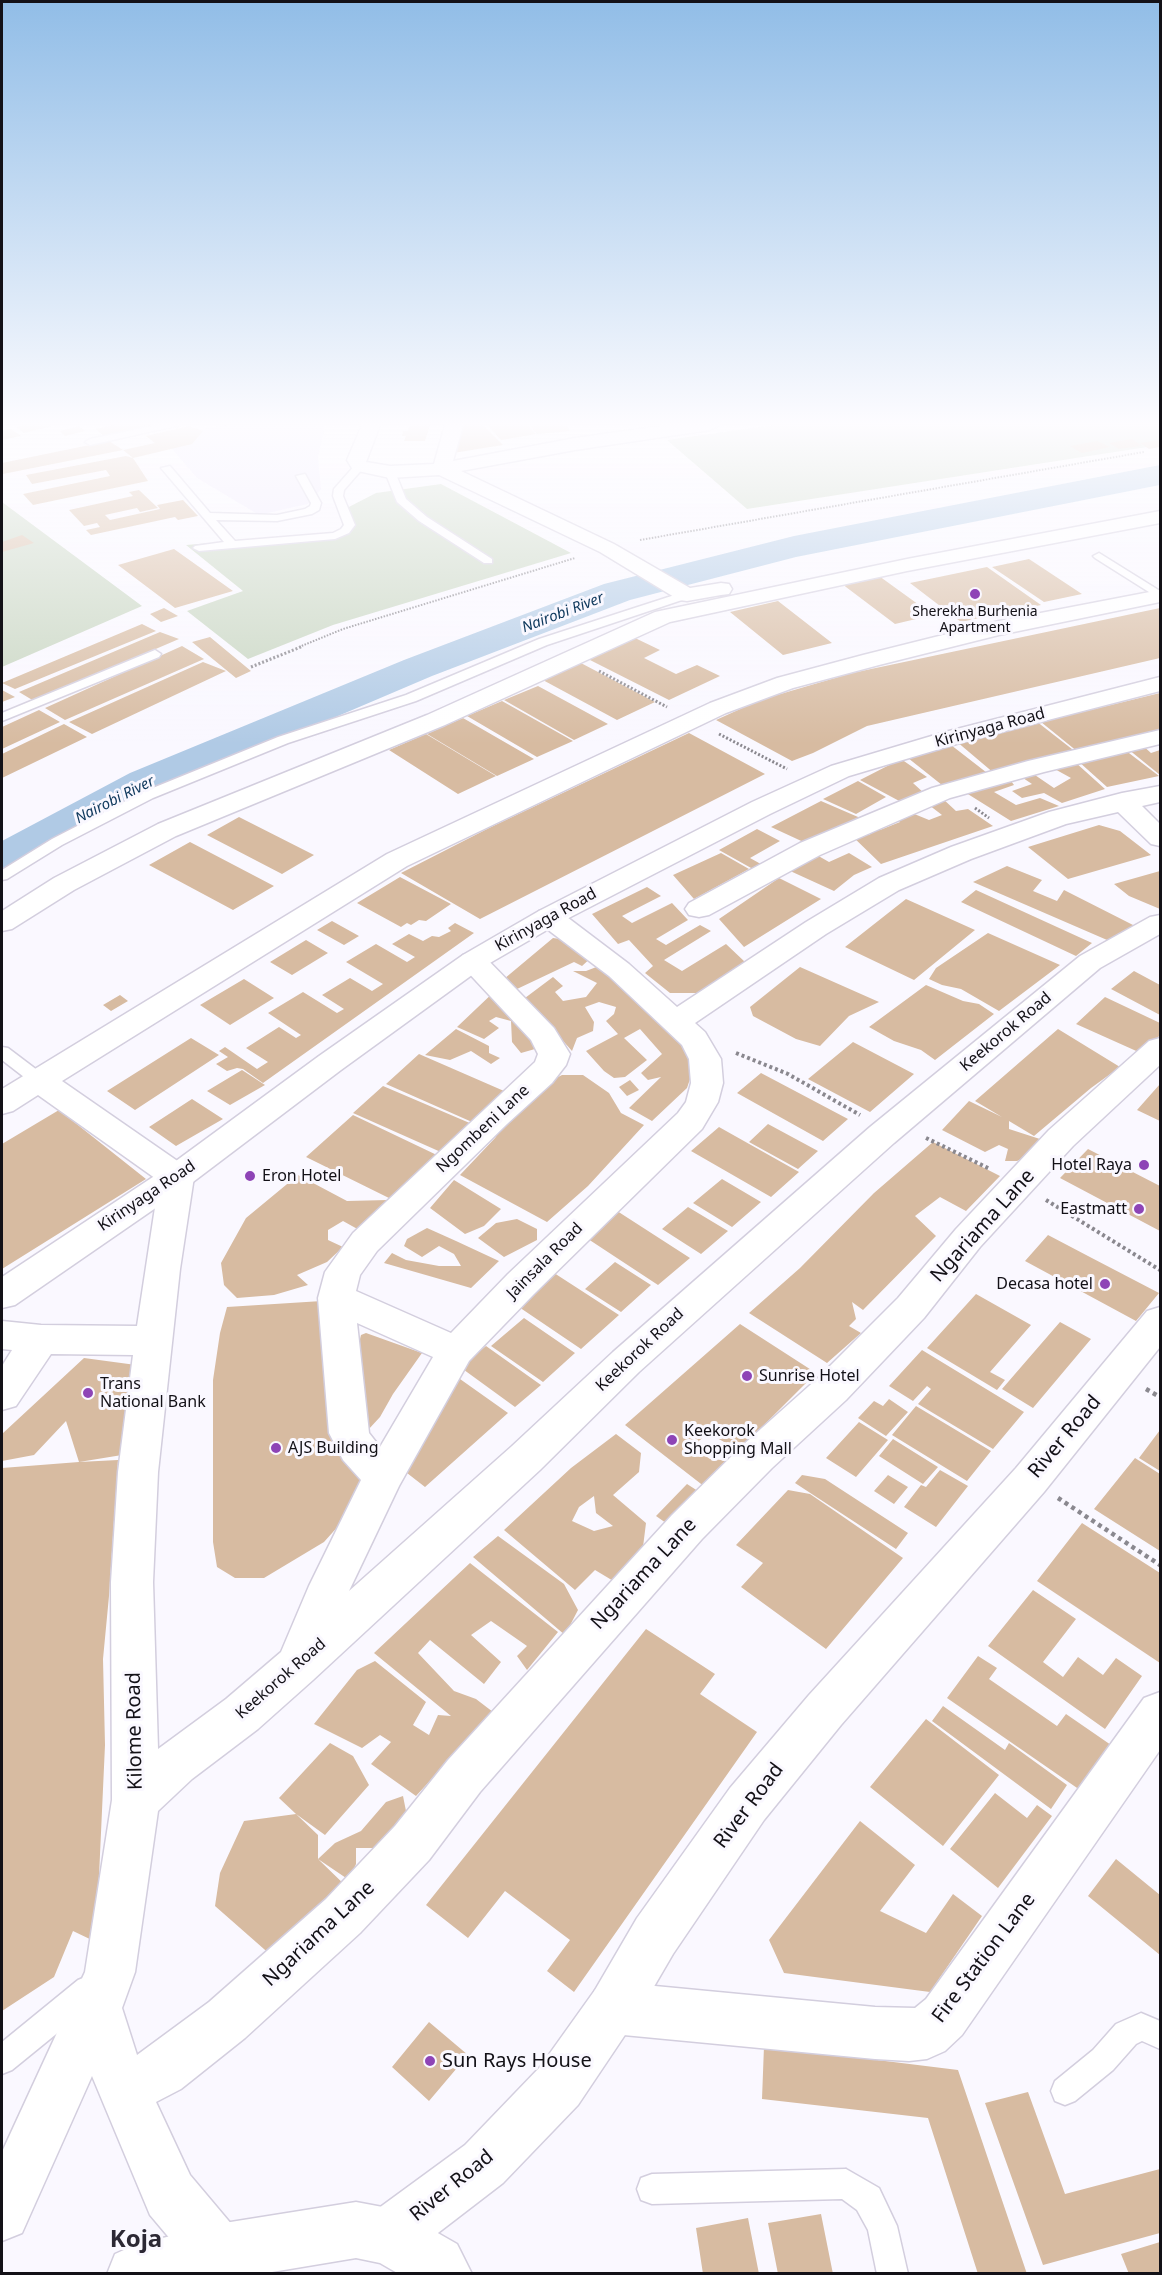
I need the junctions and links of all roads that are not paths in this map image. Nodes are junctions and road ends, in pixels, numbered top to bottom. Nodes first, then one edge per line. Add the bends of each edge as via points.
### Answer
1 (220, 531) edge
2 (345, 531) edge
3 (442, 531) edge
4 (571, 531) edge
5 (1086, 531) edge
6 (232, 545) junction
7 (199, 548) dead end
8 (992, 549) junction
9 (1099, 556) dead end
10 (488, 561) dead end
11 (687, 595) junction
12 (1160, 596) edge
13 (155, 654) dead end
14 (1161, 684) edge
15 (2, 717) edge
16 (1161, 736) edge
17 (1161, 794) edge
18 (1122, 801) junction
19 (1161, 838) edge
20 (2, 876) edge
21 (699, 909) dead end
22 (549, 917) junction
23 (2, 923) edge
24 (1161, 923) edge
25 (473, 961) junction
26 (676, 1022) junction
27 (1161, 1048) edge
28 (2, 1052) edge
29 (39, 1080) junction
30 (2, 1103) edge
31 (177, 1177) junction
32 (2, 1295) edge
33 (336, 1298) junction
34 (1161, 1321) edge
35 (2, 1335) edge
36 (41, 1340) junction
37 (155, 1341) junction
38 (456, 1351) junction
39 (2, 1395) edge
40 (383, 1477) junction
41 (297, 1666) junction
42 (1161, 1713) edge
43 (136, 1800) junction
44 (103, 1990) junction
45 (613, 2008) junction
46 (1161, 2035) edge
47 (2, 2060) edge
48 (123, 2091) junction
49 (1065, 2091) dead end
50 (652, 2189) dead end
51 (2, 2213) edge
52 (388, 2236) junction
53 (218, 2252) junction
54 (135, 2274) edge
55 (444, 2274) edge
56 (893, 2274) edge

1 - 6 lane
2 - 6 lane via 335,536
3 - 10 lane
4 - 11 main road
5 - 8 main road
6 - 7 lane
8 - 11 main road via 858,563
8 - 23 main road via 663,617 436,720 166,830 64,884
9 - 12 lane
11 - 20 lane via 543,642 411,698 283,740 158,790 57,842
12 - 29 main road via 999,628 871,660 784,683 718,708 397,860
13 - 15 lane
14 - 22 main road, Kirinyaga Road via 840,771
16 - 21 main road via 941,794 810,849
17 - 18 main road
18 - 19 main road
18 - 26 main road via 1058,818 889,884
22 - 25 main road, Kirinyaga Road
22 - 26 main road, Jainsala Road via 619,970
24 - 41 main road, Keekorok Road via 1090,962 897,1123 642,1347
25 - 31 main road, Kirinyaga Road
25 - 33 main road, Ngombeni Lane via 548,1042 554,1054 550,1065 365,1242 343,1272
26 - 38 main road, Jainsala Road via 694,1039 705,1059 707,1083 702,1102 690,1121
27 - 48 main road, Ngariama Lane via 1061,1138 968,1238 911,1308 679,1535 464,1776 412,1843 343,1916 192,2048
28 - 29 lane
29 - 30 main road
29 - 31 main road
31 - 32 main road, Kirinyaga Road
31 - 37 main road, Kilome Road
33 - 38 main road
33 - 40 main road, Ngombeni Lane via 349,1433 357,1449
34 - 45 main road, River Road via 1030,1480 825,1710 747,1804 656,1936
35 - 36 main road
36 - 37 main road
36 - 39 main road
37 - 43 main road, Kilome Road via 138,1472 132,1582
38 - 40 main road, Jainsala Road
40 - 41 main road, Jainsala Road via 330,1586
41 - 43 main road, Keekorok Road
42 - 45 main road, Fire Station Lane via 944,2017 927,2033 875,2033
43 - 44 main road, Kilome Road
44 - 47 lane
44 - 48 main road, Kilome Road
44 - 51 main road
45 - 52 main road, River Road via 559,2086 484,2164
46 - 49 lane via 1141,2027 1126,2034 1103,2060
48 - 53 main road, Kilome Road via 170,2195
50 - 56 lane via 846,2184 868,2199 882,2226
52 - 53 main road via 356,2230
52 - 55 main road, River Road via 437,2264
53 - 54 main road

